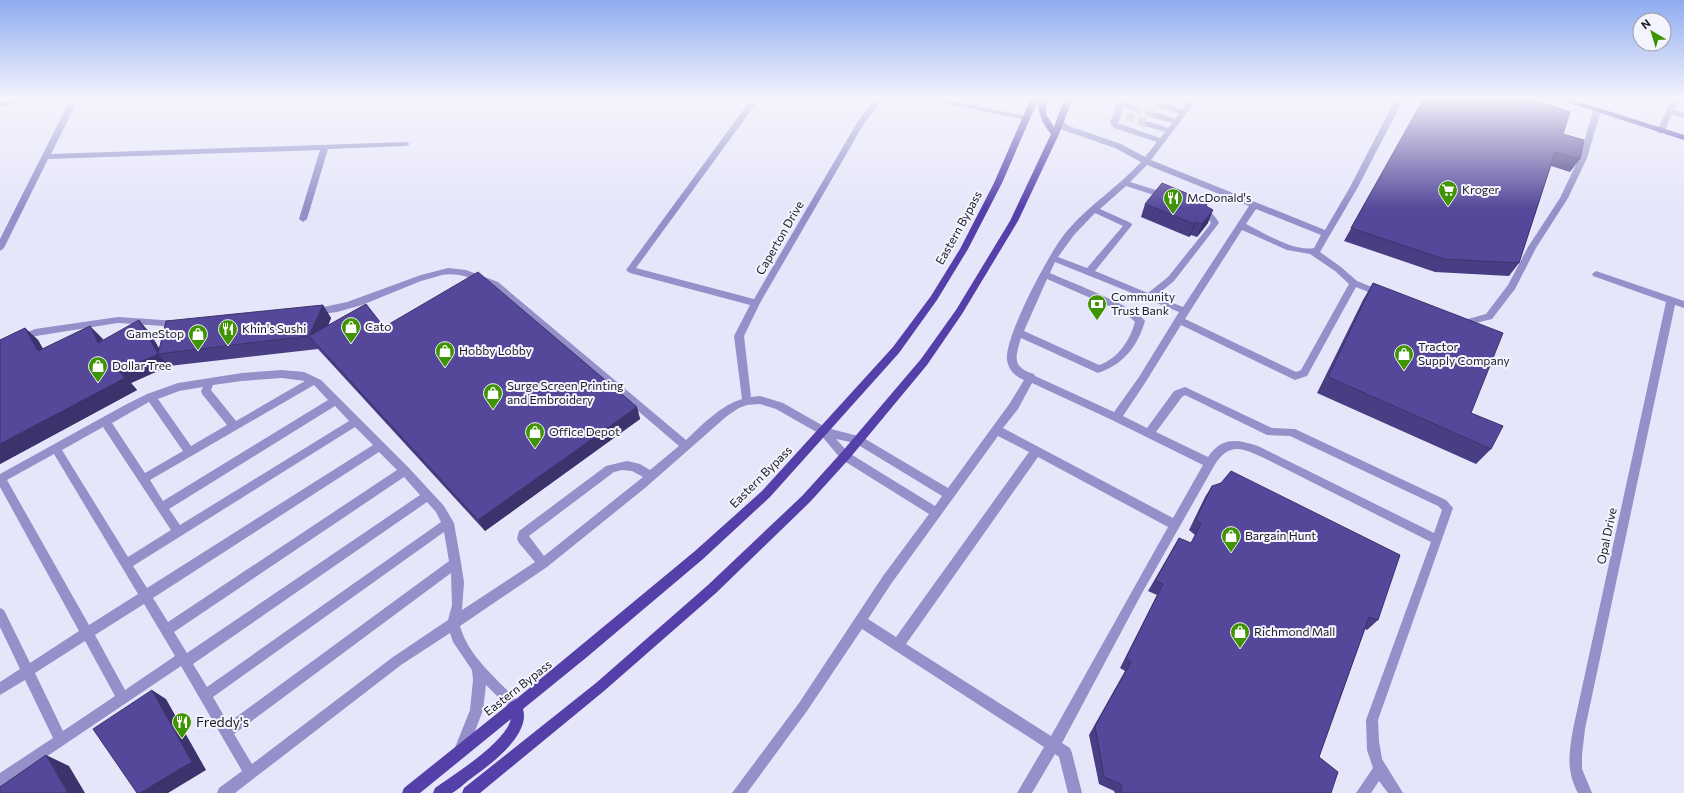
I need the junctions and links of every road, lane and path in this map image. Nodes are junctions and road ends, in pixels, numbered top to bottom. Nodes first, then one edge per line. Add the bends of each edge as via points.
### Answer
1 (57, 135) edge
2 (729, 135) edge
3 (854, 135) edge
4 (1019, 135) edge
5 (1055, 135) edge
6 (1065, 135) edge
7 (1085, 135) edge
8 (1143, 135) tunnel mouth
9 (1166, 135) edge
10 (1381, 135) edge
11 (1590, 135) edge
12 (1674, 135) edge
13 (1093, 138) junction
14 (1684, 138) edge
15 (1161, 141) junction
16 (406, 144) dead end
17 (325, 146) junction
18 (46, 157) junction
19 (1145, 161) junction
20 (1124, 183) junction
21 (1174, 199) edge
22 (1254, 205) junction
23 (1192, 206) edge
24 (1095, 210) junction
25 (303, 219) dead end
26 (1240, 225) junction
27 (1327, 234) junction
28 (0, 248) edge
29 (1313, 252) junction
30 (1053, 258) junction
31 (1088, 273) junction
32 (1596, 274) dead end
33 (1045, 275) junction
34 (1354, 283) junction
35 (1149, 297) junction
36 (1389, 297) edge
37 (1671, 300) junction
38 (756, 303) junction
39 (1684, 305) edge
40 (1185, 311) junction
41 (305, 313) edge
42 (1179, 320) junction
43 (1453, 323) edge
44 (190, 324) edge
45 (1019, 333) junction
46 (0, 348) edge
47 (1031, 377) junction
48 (313, 380) junction
49 (210, 382) junction
50 (151, 397) junction
51 (335, 401) junction
52 (747, 401) junction
53 (1116, 417) junction
54 (105, 421) junction
55 (356, 422) junction
56 (234, 426) junction
57 (997, 430) junction
58 (824, 431) junction
59 (1149, 433) junction
60 (858, 440) junction
61 (380, 446) junction
62 (686, 446) junction
63 (56, 449) junction
64 (1036, 451) junction
65 (189, 452) junction
66 (845, 456) junction
67 (1210, 463) junction
68 (405, 471) junction
69 (650, 476) junction
70 (1, 479) edge
71 (143, 479) junction
72 (949, 494) junction
73 (428, 495) junction
74 (162, 507) junction
75 (936, 512) junction
76 (448, 523) junction
77 (1173, 524) junction
78 (178, 532) junction
79 (1437, 540) junction
80 (455, 563) junction
81 (543, 563) junction
82 (126, 564) junction
83 (145, 597) junction
84 (0, 614) edge
85 (860, 621) junction
86 (454, 623) junction
87 (166, 630) junction
88 (87, 634) junction
89 (898, 645) junction
90 (184, 660) junction
91 (478, 668) junction
92 (28, 671) junction
93 (0, 689) edge
94 (204, 696) junction
95 (123, 698) junction
96 (515, 706) junction
97 (226, 732) junction
98 (61, 740) junction
99 (1053, 745) junction
100 (460, 751) junction
101 (1379, 771) junction
102 (250, 773) junction
103 (0, 781) edge
104 (224, 793) edge
105 (409, 793) edge
106 (440, 793) edge
107 (469, 793) edge
108 (739, 793) edge
109 (1024, 793) edge
110 (1075, 793) edge
111 (1363, 793) edge
112 (1396, 793) edge
113 (1585, 793) edge

1 - 18 street
2 - 38 street via 630,270
3 - 38 street, Caperton Drive
4 - 58 main road, Eastern Bypass via 998,183 964,249 934,298 896,350
5 - 60 main road via 1014,221 959,312 924,362
6 - 13 street
7 - 13 street
8 - 15 street
9 - 15 street
10 - 27 street
11 - 43 street via 1583,158 1564,198 1532,247 1512,287 1489,317 1464,324
12 - 14 main road
13 - 19 street via 1118,146
15 - 19 street
16 - 17 street
17 - 18 street
17 - 25 street
18 - 28 street
19 - 20 street
19 - 22 street
20 - 21 street
20 - 24 street
22 - 26 street
22 - 27 street
23 - 35 street via 1211,216 1214,223 1212,228 1171,278
24 - 30 street via 1072,231
24 - 31 street via 1128,225
26 - 29 street via 1294,248
26 - 40 street
27 - 29 street
29 - 34 street
30 - 31 street
30 - 33 street
31 - 35 street
32 - 37 street
33 - 45 street
33 - 45 street via 1128,312 1140,320 1138,332 1122,354 1106,368 1098,369
34 - 36 street
34 - 42 street via 1304,373 1295,376
35 - 40 street
37 - 39 street
37 - 113 street, Opal Drive via 1579,729 1574,766 1576,778
38 - 52 street, Caperton Drive via 739,336
40 - 42 street
41 - 62 street via 351,306 417,279 448,271 495,284
42 - 53 street
44 - 46 street via 152,324 118,320 35,334
45 - 47 street via 1013,352 1013,363 1019,373
47 - 53 street
47 - 57 street
48 - 49 street via 304,376 282,374
48 - 51 street
48 - 56 street
49 - 50 street via 178,387
49 - 56 street via 206,391
50 - 54 street
50 - 65 street
51 - 55 street
51 - 74 street
52 - 58 street via 760,400 779,406
52 - 62 street via 723,413
53 - 59 street
54 - 63 street
54 - 71 street
55 - 61 street
55 - 78 street
56 - 65 street
57 - 64 street
57 - 72 street
58 - 60 street
58 - 66 street
58 - 96 main road, Eastern Bypass via 766,494 699,555 583,653
59 - 67 street
59 - 79 street via 1178,394 1185,391 1270,432 1291,432 1442,503 1448,508
60 - 66 main road
60 - 72 street
61 - 68 street
61 - 83 street
62 - 69 street
63 - 70 street
63 - 82 street
64 - 77 street
64 - 89 street
65 - 71 street
66 - 75 street
66 - 107 main road via 806,499 712,589 600,687
67 - 77 street
67 - 79 street via 1223,448 1233,445 1258,451
68 - 73 street
68 - 87 street
69 - 81 street
69 - 81 street via 636,466 617,466 610,469 523,534 523,539
70 - 88 street
71 - 74 street
72 - 75 street
73 - 76 street
73 - 90 street
74 - 78 street
75 - 85 street
76 - 80 street
76 - 94 street
77 - 99 street
78 - 82 street
79 - 101 street via 1372,720 1371,740
80 - 86 street via 458,605
80 - 97 street
81 - 86 street
82 - 83 street
83 - 87 street
83 - 88 street
84 - 92 street
85 - 89 street
85 - 108 street via 803,707
86 - 91 street via 457,638
86 - 102 street via 356,691
87 - 90 street
88 - 92 street
88 - 95 street
89 - 99 street
90 - 94 street
90 - 95 street
91 - 96 street
91 - 100 street via 481,688 475,718
92 - 93 street
92 - 98 street
94 - 97 street
95 - 98 street
96 - 100 main road, Eastern Bypass
96 - 106 main road via 517,722 504,743
97 - 102 street
98 - 103 street
99 - 109 street
99 - 110 street via 1066,753
100 - 105 main road, Eastern Bypass
101 - 111 street
101 - 112 street
102 - 104 street

